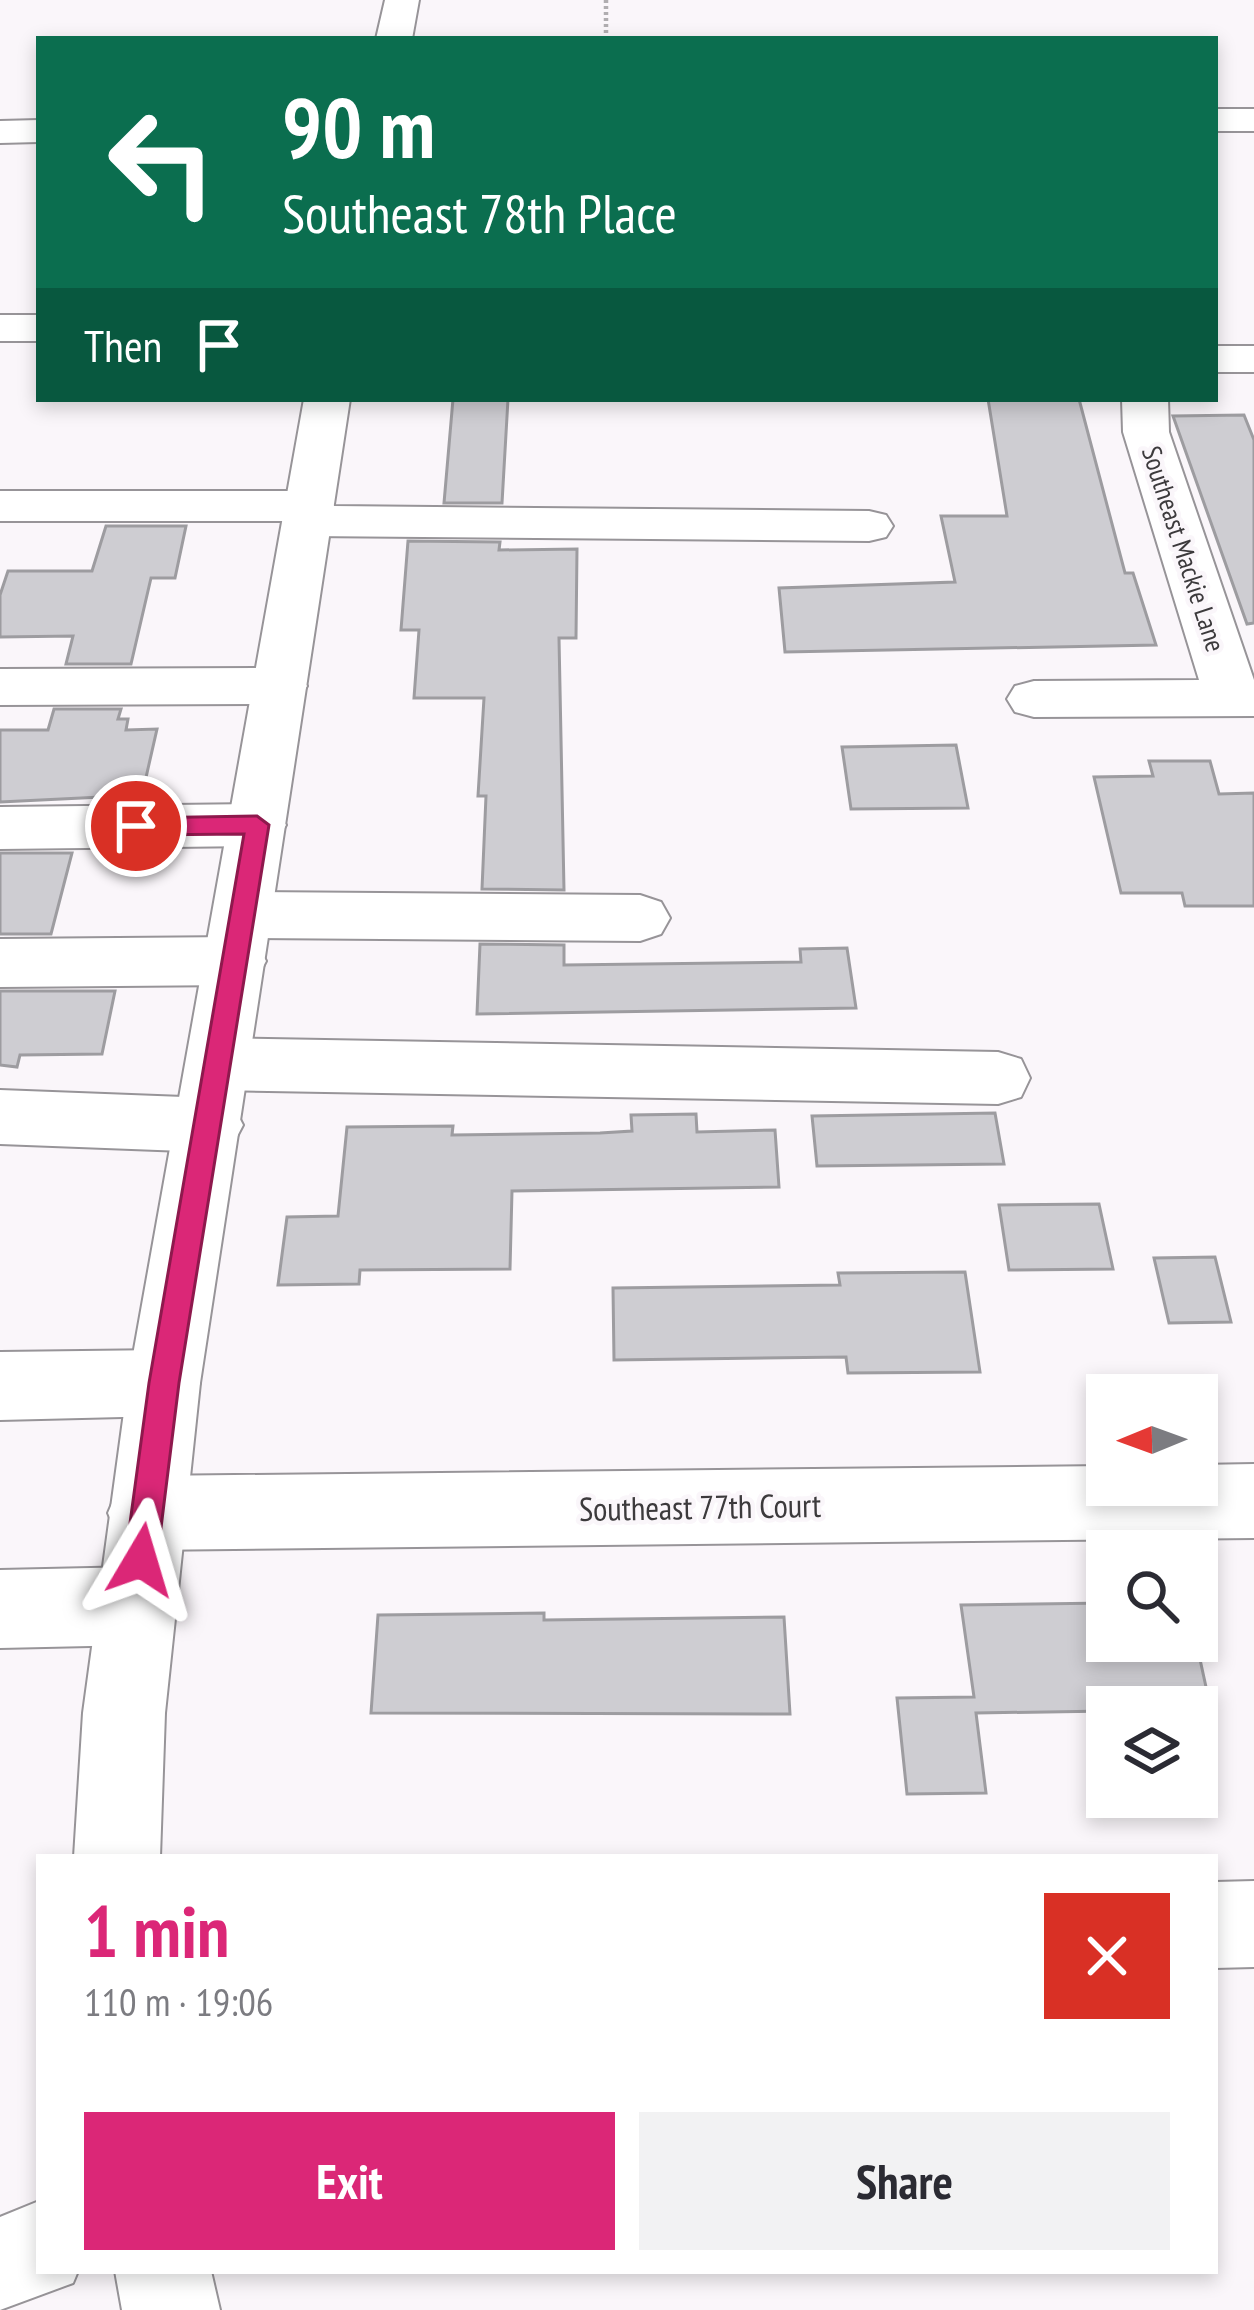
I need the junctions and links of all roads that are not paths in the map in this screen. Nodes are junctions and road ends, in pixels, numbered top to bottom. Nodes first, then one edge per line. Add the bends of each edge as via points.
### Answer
1 (402, 0) edge
2 (395, 36) edge
3 (1218, 120) edge
4 (1254, 120) edge
5 (0, 131) edge
6 (36, 131) edge
7 (0, 328) edge
8 (36, 328) edge
9 (1218, 359) edge
10 (1254, 359) edge
11 (327, 402) edge
12 (1145, 402) edge
13 (0, 506) edge
14 (308, 514) junction
15 (869, 526) dead end
16 (280, 686) junction
17 (0, 687) edge
18 (1242, 698) edge
19 (1034, 699) dead end
20 (257, 825) junction
21 (0, 828) edge
22 (640, 918) dead end
23 (239, 938) junction
24 (0, 963) edge
25 (998, 1078) dead end
26 (214, 1094) junction
27 (0, 1117) edge
28 (164, 1383) junction
29 (0, 1386) edge
30 (1254, 1501) edge
31 (146, 1514) junction
32 (136, 1606) junction
33 (0, 1609) edge
34 (117, 1854) edge
35 (1218, 1924) edge
36 (1254, 1924) edge
37 (36, 2250) edge
38 (0, 2265) edge
39 (164, 2274) edge
40 (171, 2310) edge

1 - 2 main road
3 - 4 main road
5 - 6 main road
7 - 8 main road
9 - 10 main road
11 - 14 main road
12 - 18 main road, Southeast Mackie Lane via 1146,432
13 - 14 main road
14 - 15 main road
14 - 16 main road
16 - 17 main road
16 - 20 main road
18 - 19 main road
20 - 21 main road
20 - 23 main road
22 - 23 main road
23 - 24 main road
23 - 26 main road
25 - 26 main road
26 - 27 main road
26 - 28 main road
28 - 29 main road
28 - 31 main road
30 - 31 main road, Southeast 77th Court
31 - 32 main road
32 - 33 main road
32 - 34 main road
35 - 36 main road
37 - 38 main road
39 - 40 main road

